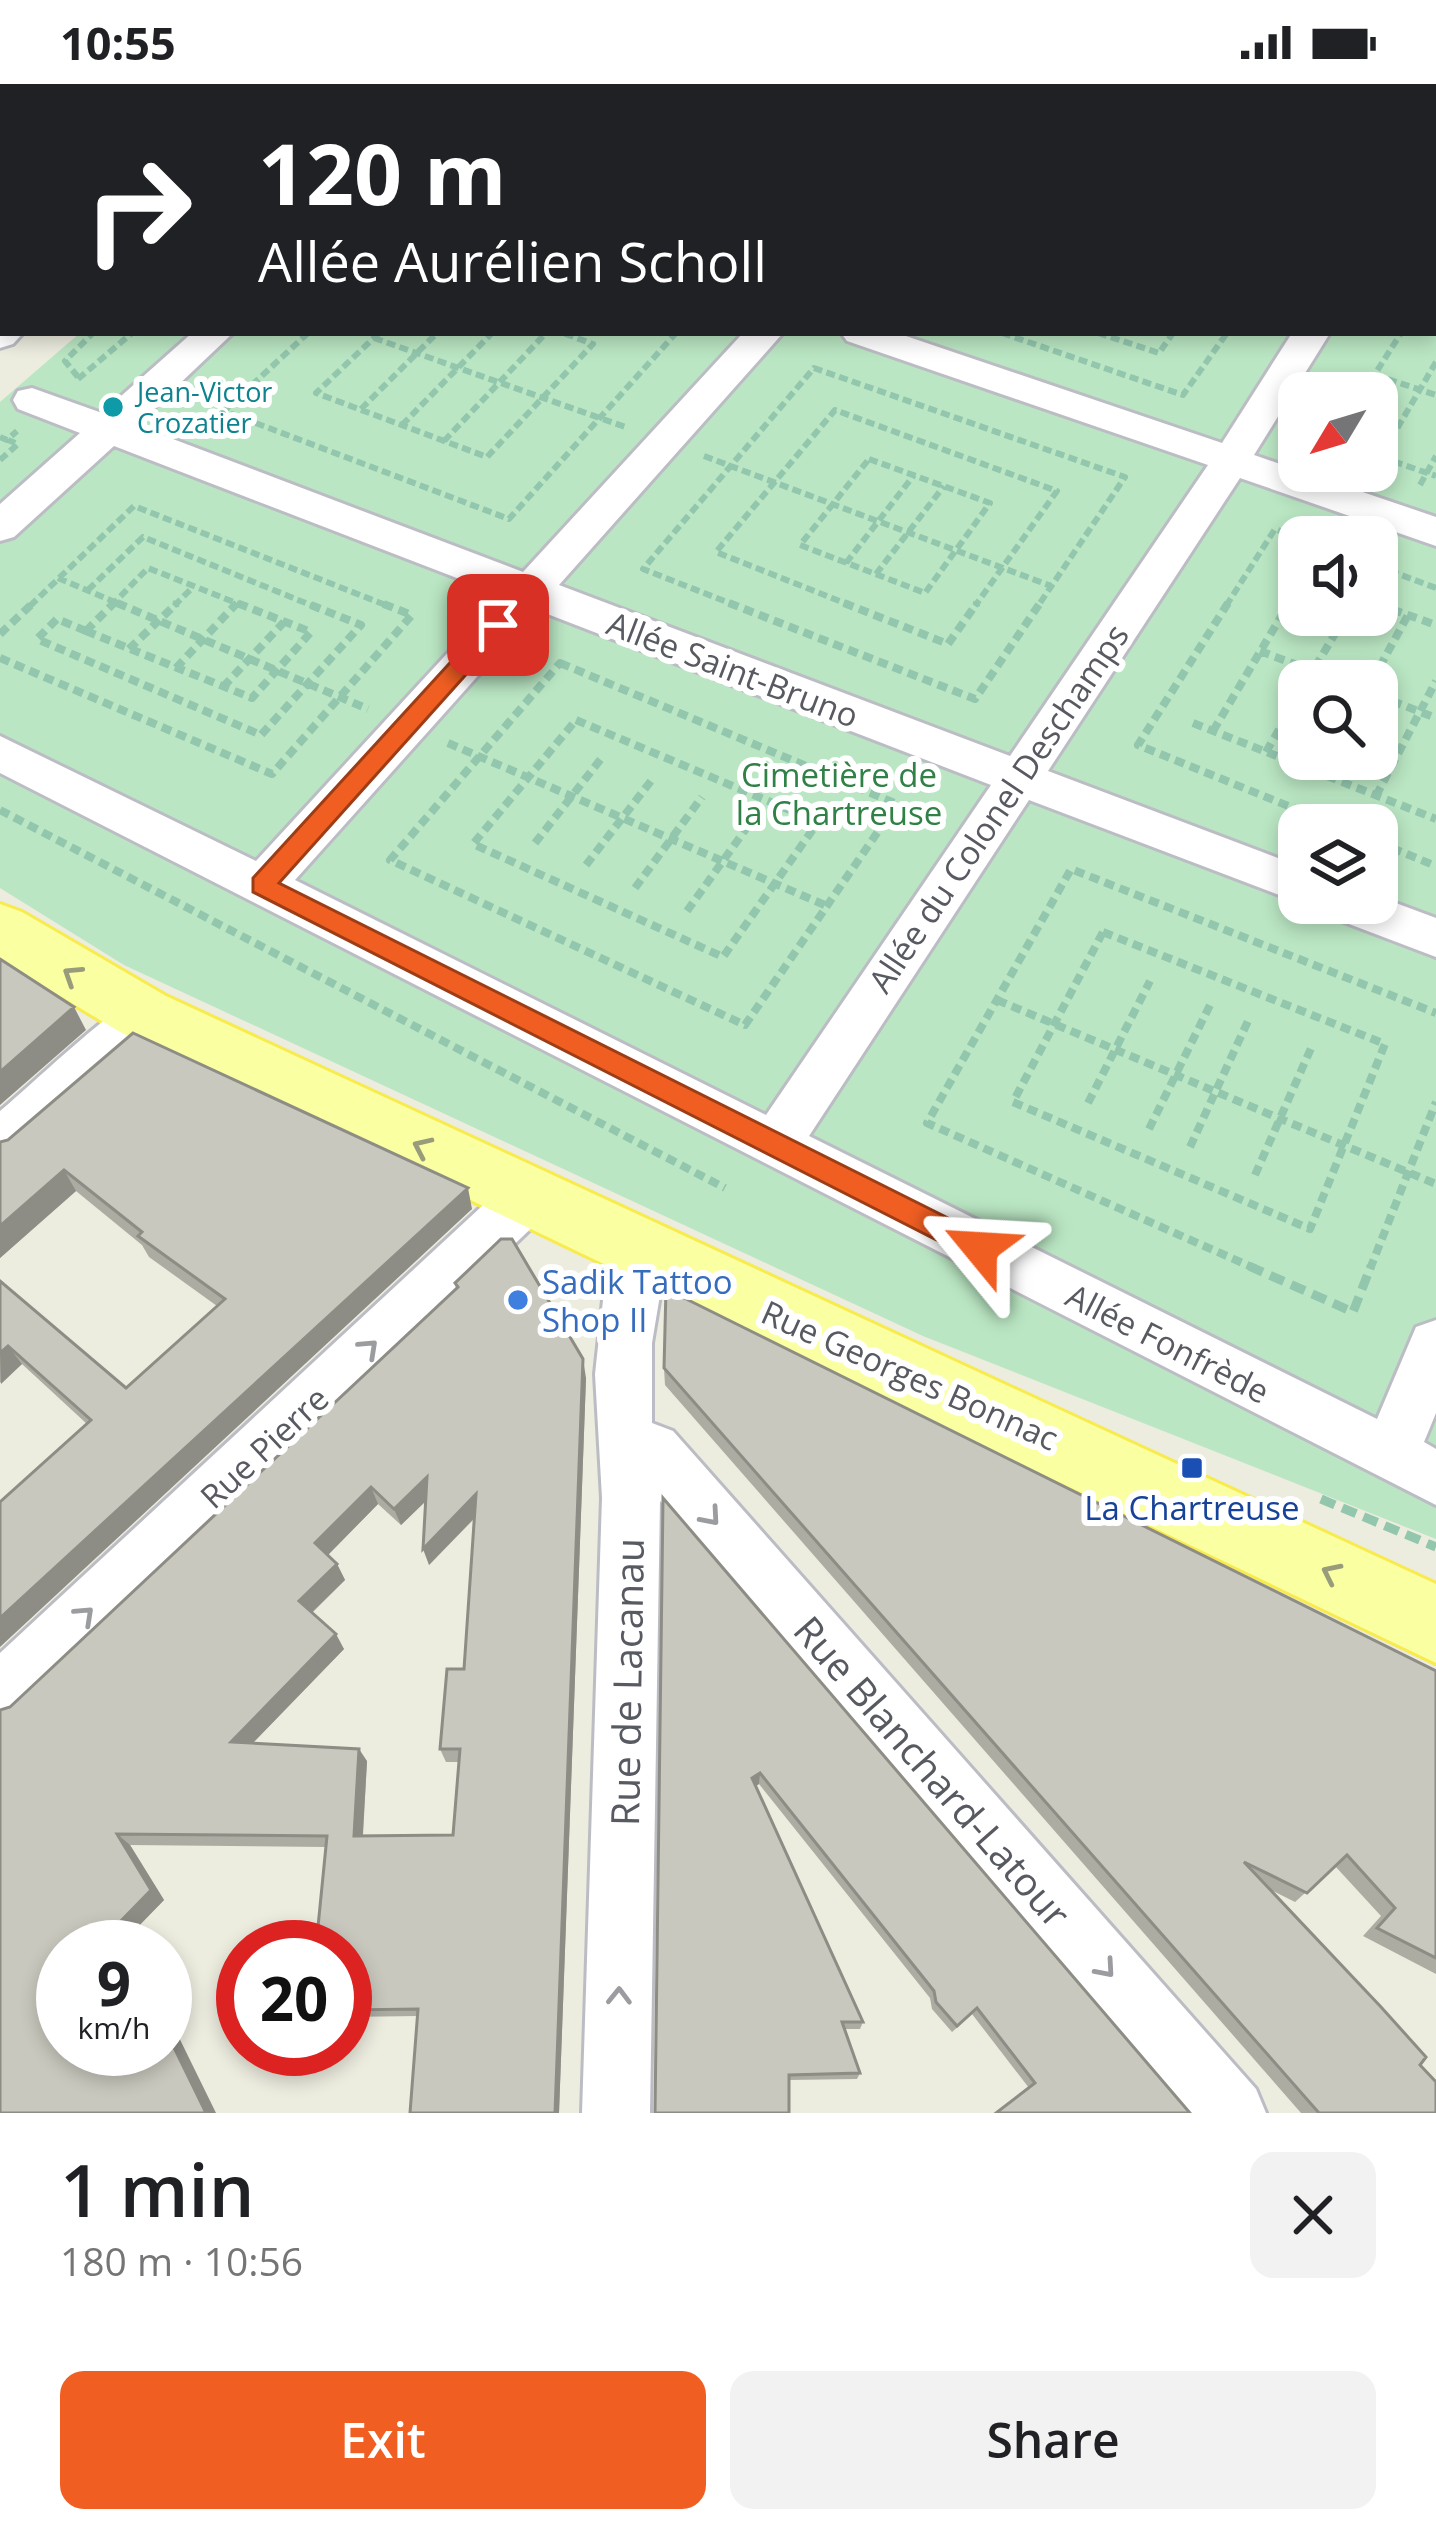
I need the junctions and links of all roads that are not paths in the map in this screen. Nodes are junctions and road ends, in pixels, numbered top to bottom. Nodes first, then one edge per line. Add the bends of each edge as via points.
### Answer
1 (211, 336) edge
2 (761, 336) edge
3 (869, 336) edge
4 (1309, 336) edge
5 (22, 396) edge
6 (108, 429) junction
7 (1230, 461) junction
8 (0, 527) edge
9 (1436, 532) edge
10 (529, 591) junction
11 (0, 753) edge
12 (1017, 777) junction
13 (1278, 877) edge
14 (262, 885) junction
15 (1398, 923) edge
16 (0, 929) edge
17 (1436, 938) edge
18 (143, 1014) junction
19 (0, 1142) edge
20 (776, 1145) junction
21 (527, 1198) junction
22 (640, 1253) junction
23 (1436, 1345) edge
24 (625, 1449) junction
25 (1413, 1466) edge
26 (1436, 1624) edge
27 (0, 1695) edge
28 (616, 2113) edge
29 (1232, 2113) edge

1 - 6 street
2 - 10 street
3 - 7 street
4 - 7 street, Allée du Colonel Deschamps
5 - 6 street, Allée Saint-Bruno
6 - 8 street
6 - 10 street, Allée Saint-Bruno
7 - 9 street
7 - 12 street, Allée du Colonel Deschamps
10 - 12 street, Allée Saint-Bruno
10 - 14 street
11 - 14 street, Allée Fonfrède
12 - 13 street, Allée Saint-Bruno
12 - 20 street, Allée du Colonel Deschamps
14 - 20 street, Allée Fonfrède
15 - 17 street
18 -> 16 main road, Rue Georges Bonnac
18 - 19 street
21 -> 18 main road, Rue Georges Bonnac
20 - 25 street, Allée Fonfrède
21 - 22 main road, Rue Georges Bonnac
27 -> 21 street, Rue Pierre
22 - 24 street, Rue de Lacanau via 629,1287
26 -> 22 main road, Rue Georges Bonnac
23 - 25 street
28 -> 24 street, Rue de Lacanau
24 -> 29 street, Rue Blanchard-Latour via 653,1450

